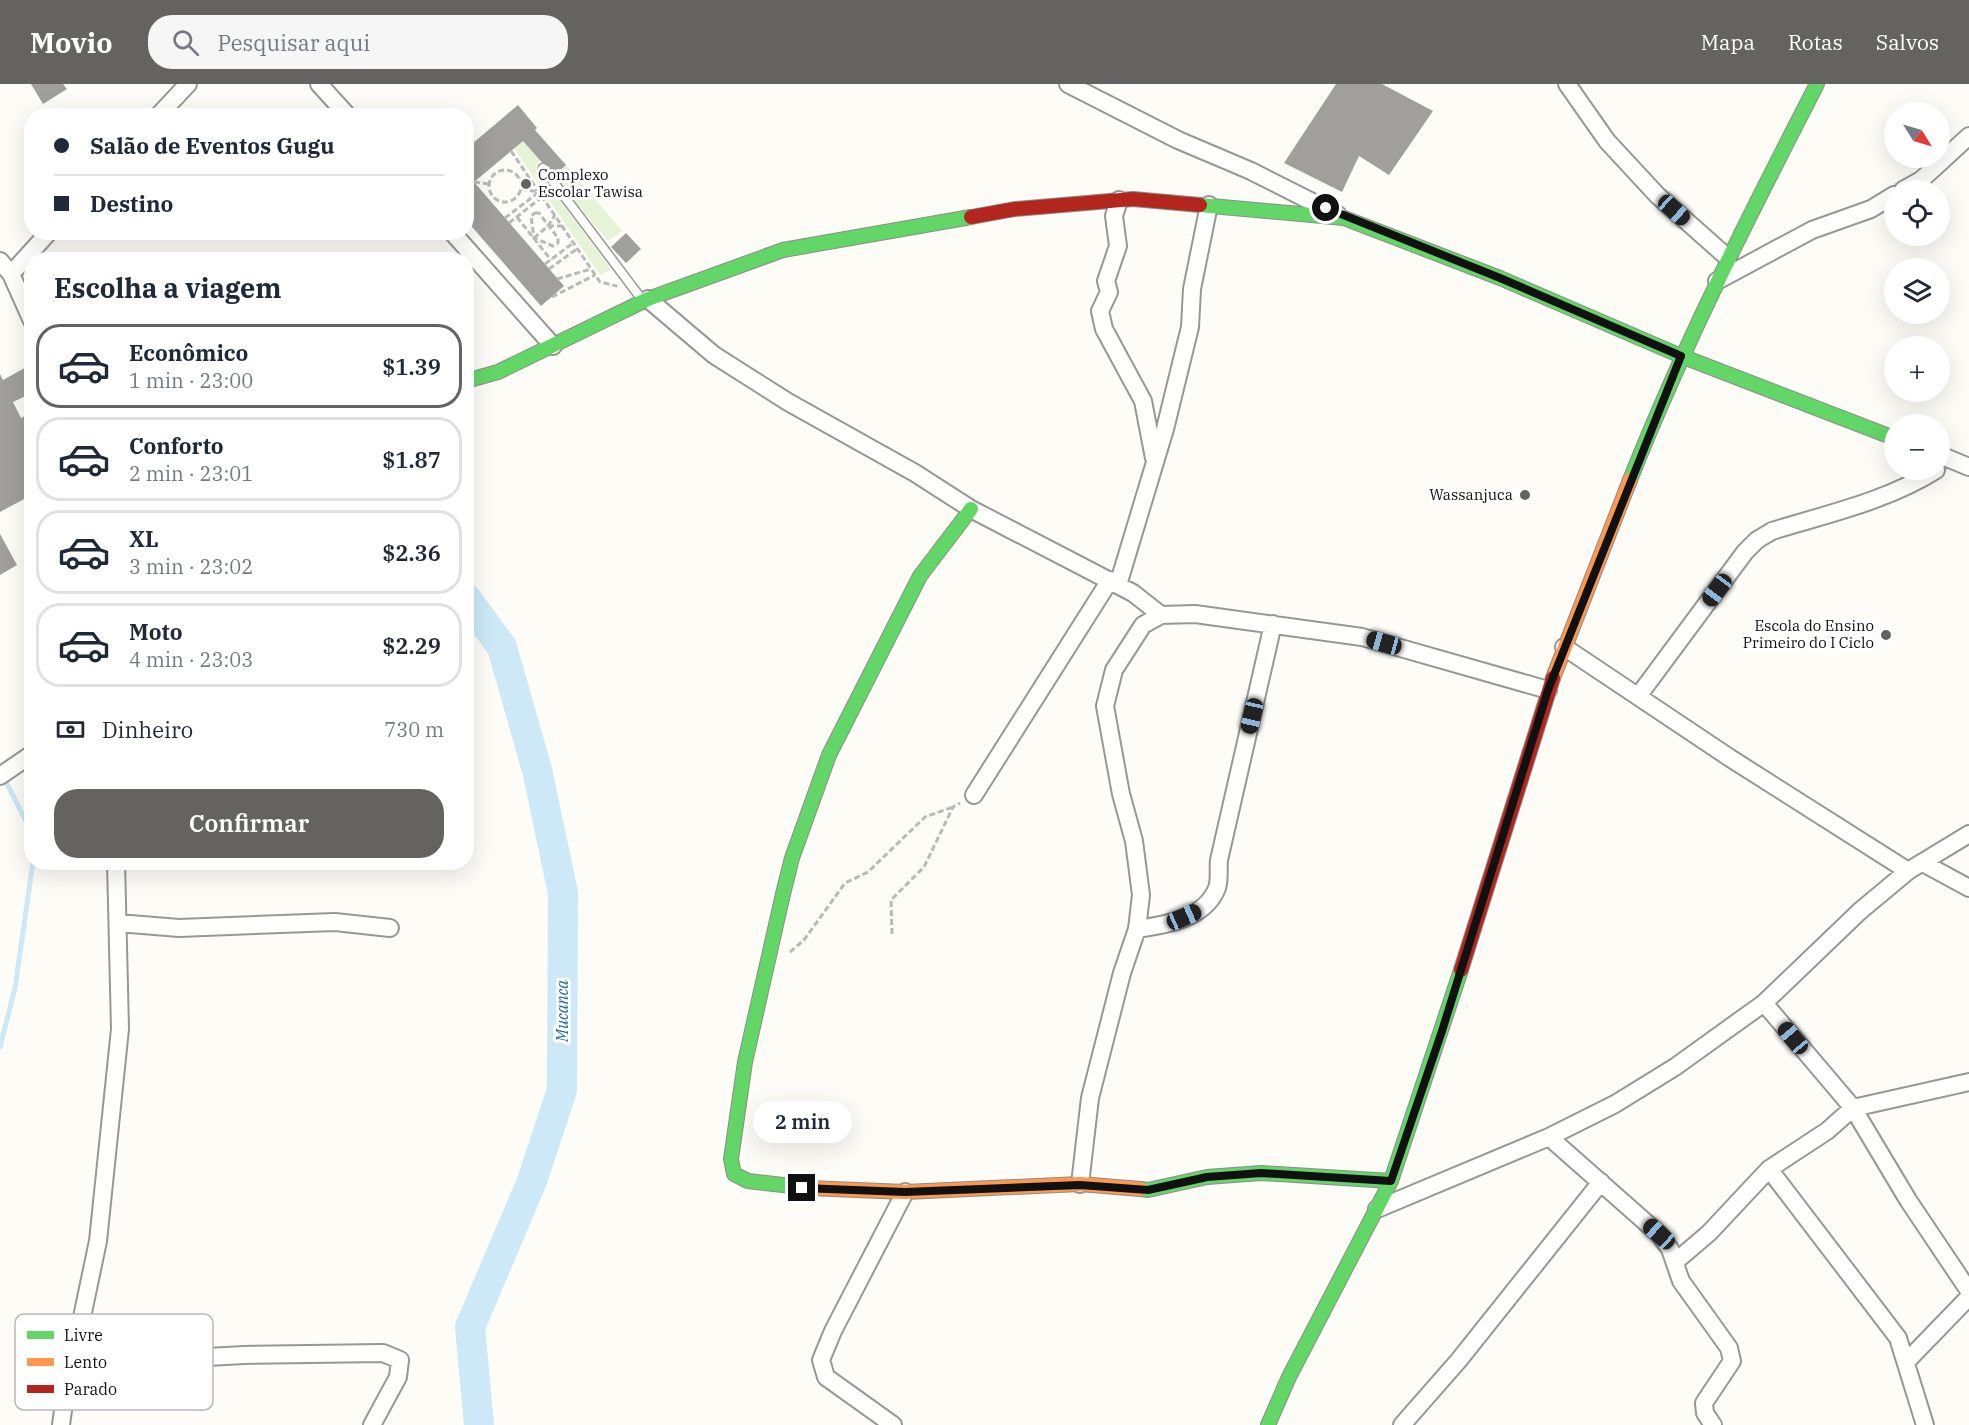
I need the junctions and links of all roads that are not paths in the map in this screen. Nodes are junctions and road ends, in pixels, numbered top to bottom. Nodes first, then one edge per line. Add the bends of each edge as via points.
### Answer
1 (188, 84) edge
2 (319, 84) edge
3 (1068, 84) edge
4 (1567, 84) edge
5 (1817, 84) edge
6 (166, 108) edge
7 (341, 108) edge
8 (1969, 136) edge
9 (543, 168) dead end
10 (1921, 180) edge
11 (1119, 200) junction
12 (1884, 201) edge
13 (1209, 206) junction
14 (1344, 218) junction
15 (39, 240) edge
16 (459, 240) edge
17 (24, 252) edge
18 (25, 252) edge
19 (470, 252) edge
20 (474, 257) edge
21 (1728, 258) junction
22 (5, 268) edge
23 (1718, 281) junction
24 (646, 300) junction
25 (24, 305) edge
26 (553, 346) junction
27 (1681, 356) junction
28 (474, 379) edge
29 (1884, 434) edge
30 (1155, 461) junction
31 (1950, 464) edge
32 (1969, 467) edge
33 (1919, 480) edge
34 (971, 509) junction
35 (1114, 583) junction
36 (1161, 615) junction
37 (1273, 624) junction
38 (1564, 647) junction
39 (1548, 690) junction
40 (1639, 695) junction
41 (24, 760) edge
42 (0, 776) edge
43 (974, 795) road end
44 (1969, 834) edge
45 (1916, 867) junction
46 (116, 870) edge
47 (1969, 888) edge
48 (118, 923) junction
49 (390, 928) dead end
50 (1137, 928) junction
51 (1764, 1003) junction
52 (1969, 1082) edge
53 (1852, 1108) junction
54 (1549, 1137) junction
55 (1769, 1169) junction
56 (1391, 1181) junction
57 (1601, 1182) junction
58 (1080, 1185) junction
59 (905, 1192) junction
60 (1377, 1209) junction
61 (1674, 1262) junction
62 (1969, 1291) edge
63 (1969, 1297) edge
64 (83, 1314) edge
65 (213, 1356) edge
66 (1907, 1361) junction
67 (63, 1410) edge
68 (61, 1425) edge
69 (372, 1425) edge
70 (893, 1425) edge
71 (1268, 1425) edge
72 (1402, 1425) edge
73 (1713, 1425) edge
74 (1925, 1425) edge

1 - 6 street
2 - 7 street
3 - 14 street
4 - 21 street via 1607,141 1657,195
5 - 21 street
8 - 10 street
9 - 24 lane via 633,289
11 - 13 street
11 - 24 street via 1015,209 783,250
11 - 30 street via 1114,216 1118,246 1100,311 1104,329 1143,401
12 - 23 street via 1812,230
13 - 14 street
13 - 30 street via 1192,289 1190,327
14 - 27 street via 1500,278
15 - 18 street
16 - 19 street
17 - 22 street
20 - 26 street
21 - 23 street
22 - 25 street
23 - 27 street
24 - 26 street
24 - 34 street via 714,355
26 - 28 street
27 - 29 street
27 - 38 street
30 - 35 street
31 - 32 street
33 - 40 street via 1875,499 1772,531 1757,540
34 - 35 street
34 - 59 street via 920,576 829,755 783,894 745,1062 731,1159 734,1174 748,1181 802,1188
35 - 36 street
35 - 43 street
36 - 37 street via 1195,614
36 - 50 street via 1143,625 1114,670 1105,706 1121,795 1134,841 1141,895
37 - 39 street via 1362,637
37 - 50 street via 1219,860 1217,888 1201,909 1168,924
38 - 39 street
38 - 40 street
39 - 56 street
40 - 45 street via 1730,758
41 - 42 street
44 - 45 street
45 - 47 street
45 - 51 street via 1860,911
46 - 48 street
48 - 49 street via 178,928 335,922
48 - 64 street via 120,1029 98,1241
50 - 58 street via 1090,1098
51 - 53 street
51 - 54 street via 1675,1067
52 - 53 street
53 - 55 street via 1827,1131
53 - 62 street
54 - 57 street
54 - 60 street
55 - 61 street via 1709,1233
55 - 66 street via 1898,1338
56 - 58 street via 1261,1173 1207,1177 1148,1190
56 - 60 street
57 - 61 street via 1659,1234
57 - 72 street
58 - 59 street
59 - 70 street via 821,1360 826,1377
60 - 71 street
61 - 73 street via 1682,1281 1729,1348 1732,1361 1704,1403
63 - 66 street
65 - 69 street via 383,1353 400,1360 398,1377
66 - 74 street
67 - 68 street

